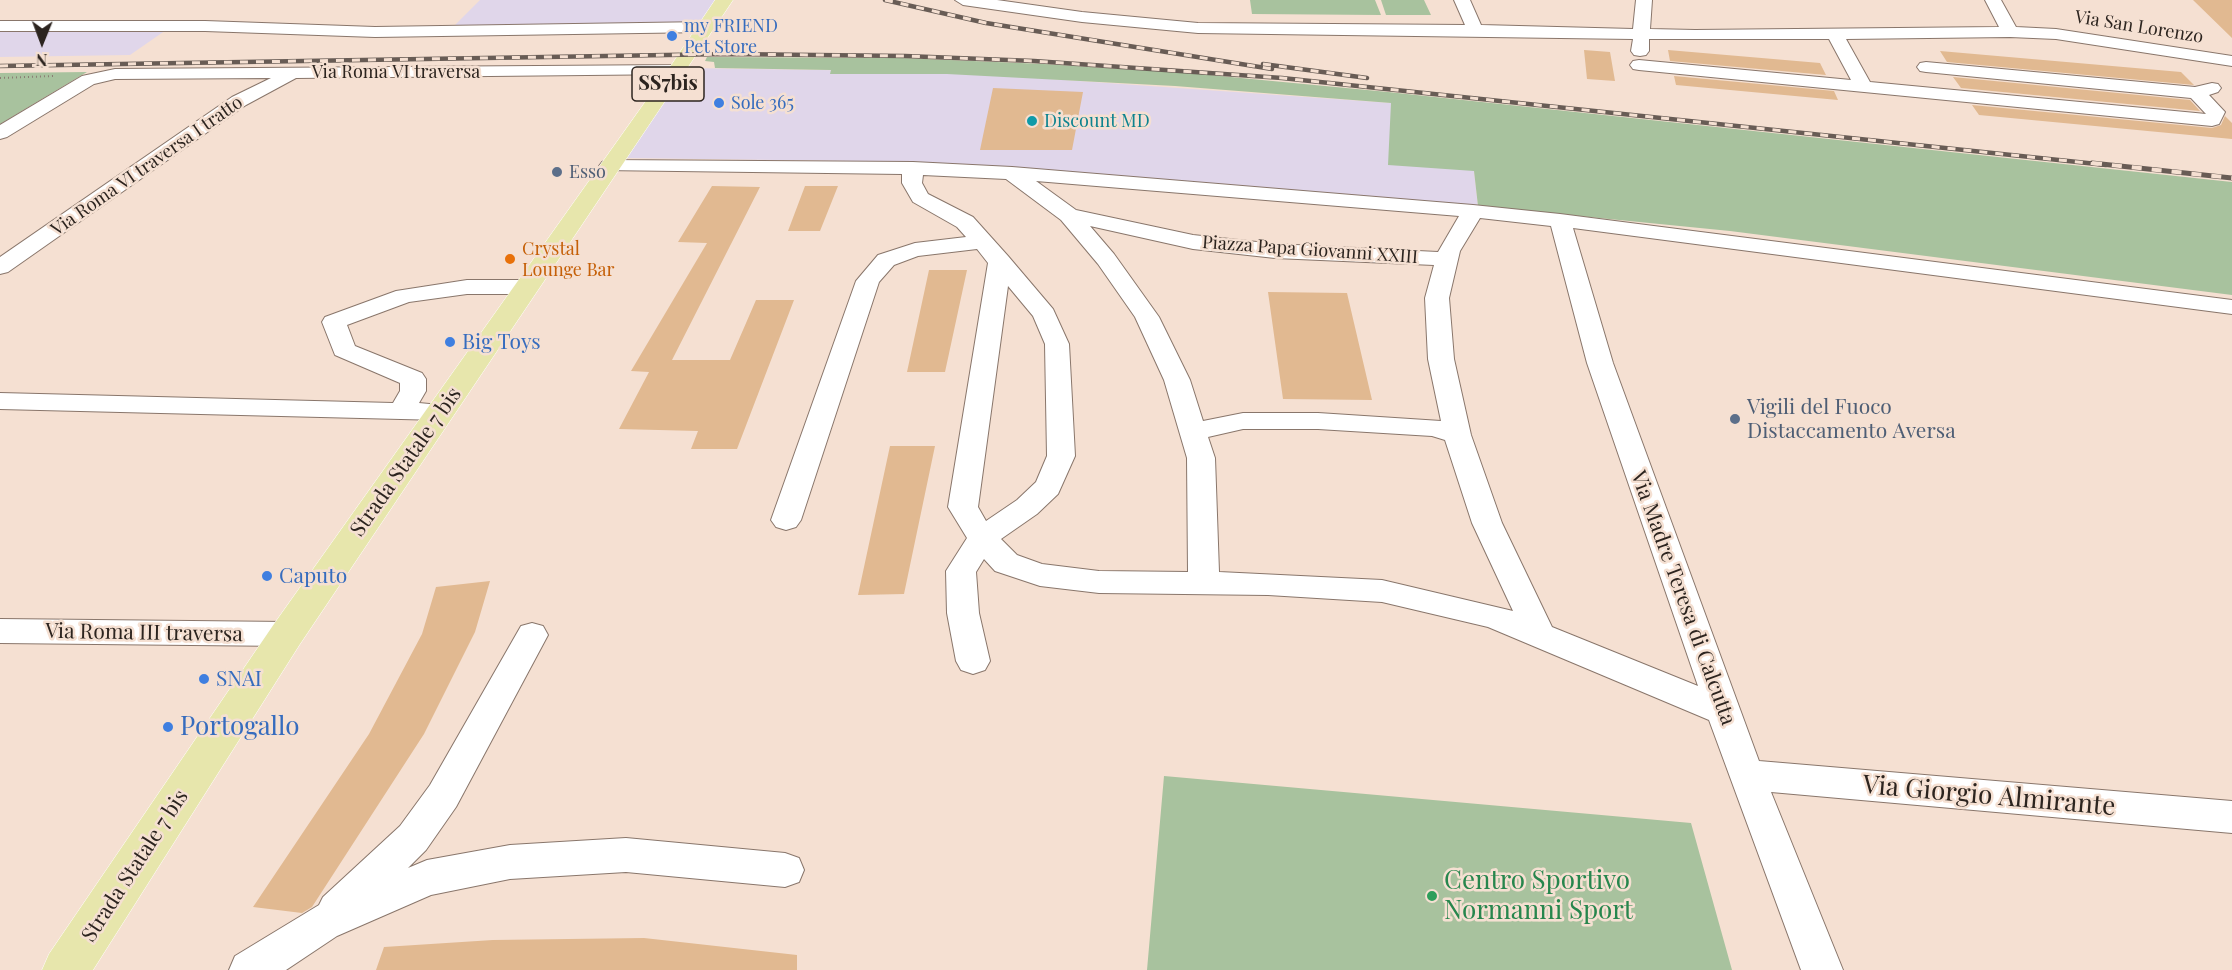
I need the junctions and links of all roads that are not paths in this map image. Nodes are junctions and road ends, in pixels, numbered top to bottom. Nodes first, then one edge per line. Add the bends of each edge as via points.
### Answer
1 (724, 0) edge
2 (963, 0) edge
3 (1462, 0) edge
4 (1644, 0) edge
5 (1993, 0) edge
6 (0, 26) edge
7 (707, 27) junction
8 (1475, 30) junction
9 (2010, 32) junction
10 (1641, 33) junction
11 (1834, 33) junction
12 (2175, 52) junction
13 (2232, 61) edge
14 (1926, 67) dead end
15 (678, 70) junction
16 (298, 72) junction
17 (1863, 86) junction
18 (2196, 93) junction
19 (0, 134) edge
20 (609, 166) junction
21 (913, 168) junction
22 (1012, 173) junction
23 (1473, 211) junction
24 (1069, 214) junction
25 (1560, 220) junction
26 (992, 252) junction
27 (1447, 259) junction
28 (0, 267) edge
29 (526, 287) junction
30 (2232, 307) edge
31 (0, 401) edge
32 (401, 410) junction
33 (441, 412) junction
34 (1193, 432) junction
35 (1457, 435) junction
36 (786, 520) dead end
37 (982, 538) junction
38 (1204, 583) junction
39 (0, 631) edge
40 (288, 634) junction
41 (532, 635) dead end
42 (1540, 635) junction
43 (972, 661) dead end
44 (1723, 711) junction
45 (1746, 775) junction
46 (2232, 817) edge
47 (785, 870) dead end
48 (323, 924) junction
49 (66, 970) edge
50 (250, 970) edge
51 (1822, 970) edge

1 - 7 main road, SS7bis
2 - 8 street, Via San Lorenzo via 1071,16 1198,28
3 - 8 street
4 - 10 street
5 - 9 street
6 - 7 street via 205,26 375,32
7 - 15 main road, SS7bis
8 - 10 street, Via San Lorenzo
9 - 11 street, Via San Lorenzo
9 - 12 street, Via San Lorenzo via 2056,34
10 - 11 street, Via San Lorenzo
10 - 17 street via 1640,73
11 - 17 street
12 - 13 street, Via San Lorenzo
12 - 18 street via 2212,88
14 - 18 street
15 - 16 street, Via Roma VI traversa
15 - 20 main road, SS7bis
16 - 19 street, Via Roma VI traversa via 115,74 88,80
16 - 28 street, Via Roma VI traversa I tratto via 239,101
17 - 18 street via 2212,120 2216,112
20 - 21 street
20 - 29 main road, Strada Statale 7 bis / SS7bis
21 - 22 street
21 - 26 street via 912,183 920,198 965,222
22 - 23 street
22 - 24 street, Piazza Papa Giovanni XXIII
23 - 25 street
23 - 27 street, Piazza Papa Giovanni XXIII
24 - 27 street, Piazza Papa Giovanni XXIII via 1193,242 1251,249
24 - 34 street, Piazza Papa Giovanni XXIII via 1147,317 1177,380
25 - 30 street
25 - 44 street, Via Madre Teresa di Calcutta via 1600,363
26 - 36 street via 915,250 886,260 868,281
26 - 37 street via 963,507
26 - 37 street via 1044,314 1057,344 1061,456 1048,487
27 - 35 street, Piazza Papa Giovanni XXIII via 1437,298 1441,359
29 - 32 street via 467,287 404,296 334,322 344,350 413,379 413,391
29 - 33 main road, Strada Statale 7 bis / SS7bis
31 - 32 street
32 - 33 street
33 - 40 main road, Strada Statale 7 bis / SS7bis
34 - 35 street via 1243,421 1286,421 1411,426
34 - 38 street, Piazza Papa Giovanni XXIII via 1201,458
35 - 42 street, Piazza Papa Giovanni XXIII via 1487,523
37 - 38 street via 1006,564 1040,575 1100,582
37 - 43 street via 961,571 963,613
38 - 42 street via 1382,591 1495,617
39 - 40 street, Via Roma III traversa
40 - 49 main road, Strada Statale 7 bis / SS7bis
41 - 48 street via 437,805 412,838
42 - 44 street
44 - 45 street, Via Madre Teresa di Calcutta
45 - 46 street, Via Giorgio Almirante
45 - 51 street, Via Madre Teresa di Calcutta
47 - 48 street via 626,855 510,862 428,878
48 - 50 street

